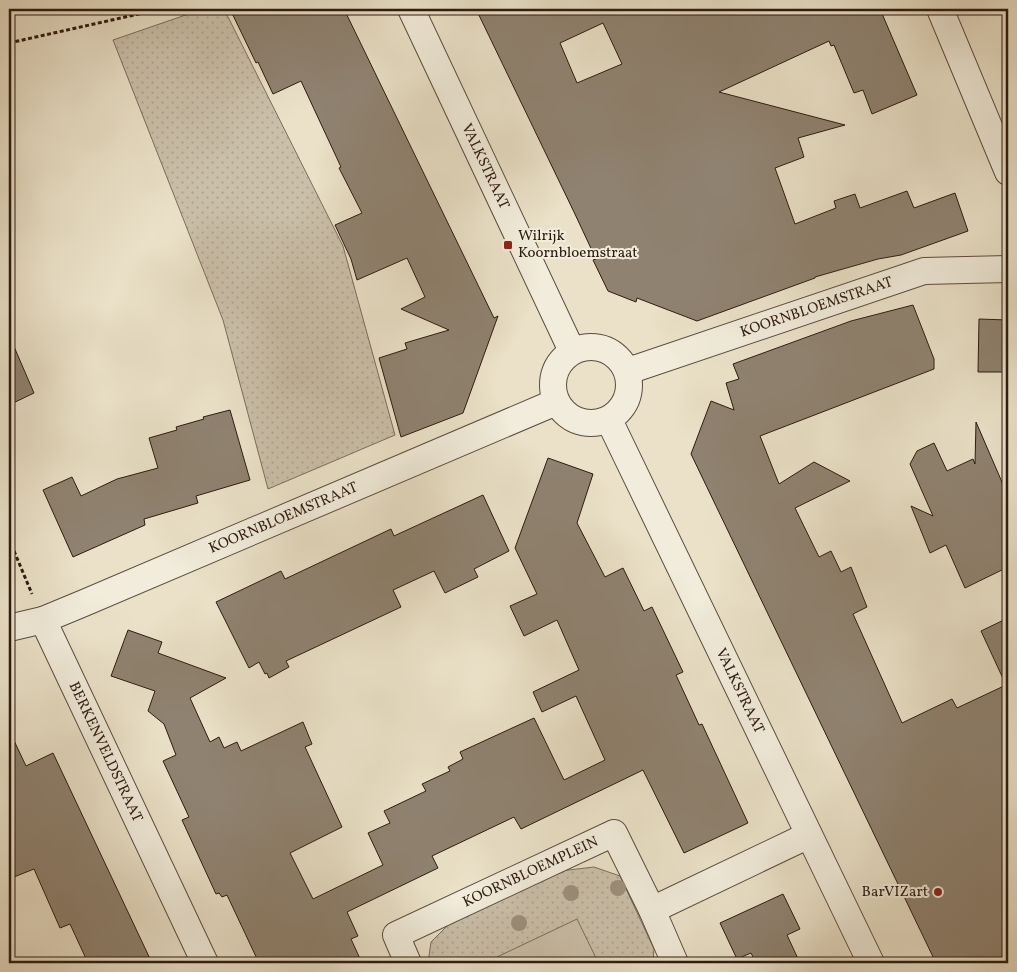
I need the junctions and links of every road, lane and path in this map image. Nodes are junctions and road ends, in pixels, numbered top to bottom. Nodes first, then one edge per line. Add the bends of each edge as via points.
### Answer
1 (161, 9) edge
2 (411, 9) edge
3 (940, 9) edge
4 (9, 43) edge
5 (1008, 172) edge
6 (1008, 269) edge
7 (572, 351) junction
8 (628, 371) junction
9 (556, 402) junction
10 (609, 420) junction
11 (9, 539) edge
12 (43, 620) junction
13 (9, 628) edge
14 (809, 835) junction
15 (652, 910) junction
16 (205, 963) edge
17 (408, 963) edge
18 (675, 963) edge
19 (871, 963) edge

1 - 4 path
2 - 7 street, VALKSTRAAT
3 - 5 street
6 - 8 street, KOORNBLOEMSTRAAT via 924,270
7 - 8 street via 596,346 616,354
7 - 9 street via 559,362 552,381
8 - 10 street via 630,390 623,408
9 - 10 street via 569,417 589,424
9 - 12 street, KOORNBLOEMSTRAAT
10 - 14 street, VALKSTRAAT
11 - 12 path
12 - 13 street, KOORNBLOEMSTRAAT
12 - 16 street, BERKENVELDSTRAAT
14 - 15 street
14 - 19 street, VALKSTRAAT
15 - 17 street, KOORNBLOEMPLEIN via 614,833 396,934
15 - 18 street, KOORNBLOEMPLEIN

